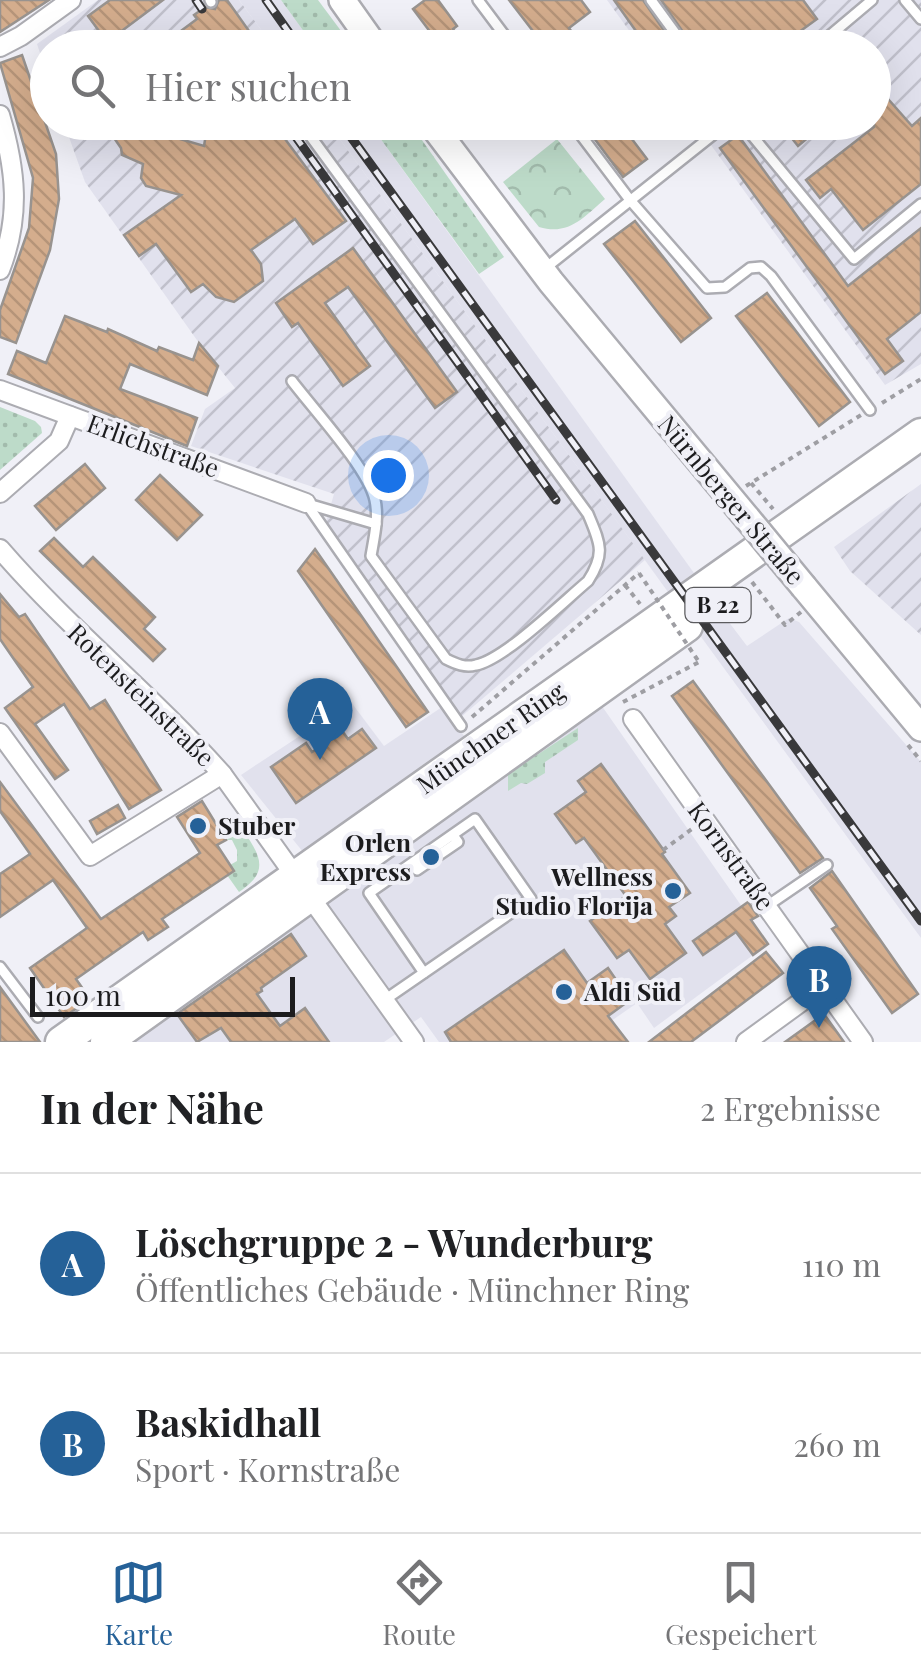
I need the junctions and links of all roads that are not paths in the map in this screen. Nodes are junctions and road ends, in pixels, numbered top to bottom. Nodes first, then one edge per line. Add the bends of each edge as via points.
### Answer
1 (71, 0) edge
2 (342, 0) edge
3 (478, 0) edge
4 (651, 0) edge
5 (872, 0) edge
6 (905, 0) edge
7 (921, 20) edge
8 (363, 30) edge
9 (500, 30) edge
10 (673, 30) edge
11 (836, 30) edge
12 (0, 47) edge
13 (0, 116) edge
14 (313, 140) edge
15 (444, 140) edge
16 (585, 140) edge
17 (705, 140) edge
18 (756, 140) edge
19 (630, 200) junction
20 (921, 204) edge
21 (0, 270) edge
22 (543, 270) junction
23 (292, 381) dead end
24 (0, 390) edge
25 (870, 410) road end
26 (70, 416) junction
27 (921, 434) edge
28 (921, 458) edge
29 (0, 493) edge
30 (306, 503) junction
31 (376, 524) junction
32 (0, 549) edge
33 (634, 720) dead end
34 (461, 726) road end
35 (921, 728) edge
36 (0, 733) edge
37 (222, 774) junction
38 (827, 865) dead end
39 (304, 885) junction
40 (766, 906) junction
41 (0, 966) edge
42 (424, 973) junction
43 (824, 986) junction
44 (386, 999) junction
45 (38, 1017) dead end
46 (61, 1042) edge
47 (106, 1042) edge
48 (414, 1042) edge
49 (746, 1042) edge
50 (863, 1042) edge

1 - 12 street
2 - 8 street
3 - 9 lane
4 - 10 lane
5 - 11 lane
6 - 7 lane
13 - 21 street via 16,198
14 - 31 lane via 588,514 601,552 588,580 494,659 460,666 446,659 371,556
15 - 22 street, Nürnberger Straße
16 - 19 lane
17 - 19 lane
18 - 20 lane via 854,260
19 - 22 lane
19 - 25 lane via 707,288 725,287 761,267
22 - 35 street, Nürnberger Straße, bridge via 740,490 746,518 802,600
23 - 31 lane via 368,480
24 - 26 street, Erlichstraße
26 - 29 street via 59,442
26 - 30 street, Erlichstraße
27 - 39 main road, Münchner Ring / B 22
28 - 39 main road, Münchner Ring / B 22
30 - 31 lane
30 - 34 lane
32 - 37 street, Rotensteinstraße
33 - 40 street, Kornstraße
36 - 37 street via 90,856
37 - 39 street, Rotensteinstraße
38 - 40 lane
39 - 44 street, Rotensteinstraße
39 - 46 main road, Münchner Ring / B 22
39 - 47 main road, Münchner Ring / B 22
40 - 43 street, Kornstraße
41 - 45 lane
42 - 42 lane via 369,893 476,820 531,899
42 - 44 lane
43 - 49 street
43 - 50 street, Kornstraße
44 - 48 street, Rotensteinstraße

